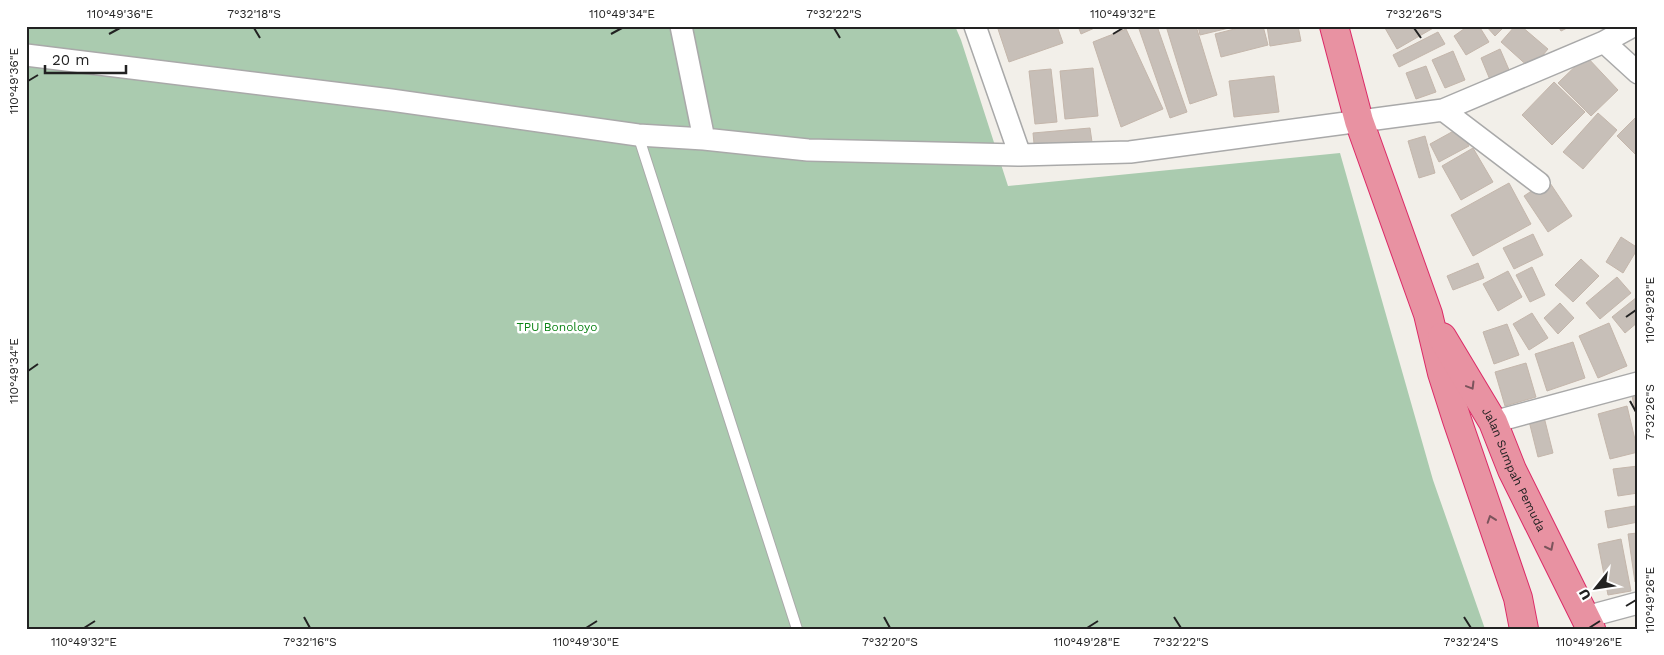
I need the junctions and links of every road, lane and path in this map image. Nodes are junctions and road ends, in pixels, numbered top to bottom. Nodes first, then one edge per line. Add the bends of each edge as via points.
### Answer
1 (681, 26) edge
2 (975, 26) edge
3 (1334, 26) edge
4 (1633, 26) edge
5 (1604, 42) junction
6 (26, 55) edge
7 (1638, 73) edge
8 (1443, 110) junction
9 (1359, 121) junction
10 (638, 135) junction
11 (704, 139) junction
12 (1020, 155) junction
13 (1539, 182) dead end
14 (1428, 314) junction
15 (1638, 383) edge
16 (1493, 422) junction
17 (1518, 598) junction
18 (1638, 603) edge
19 (1588, 623) edge
20 (797, 629) edge
21 (1524, 629) edge
22 (1536, 629) edge

1 - 11 street
2 - 12 street
3 - 9 highway, Jalan Sumpah Pemuda
4 - 5 street
5 - 7 street
5 - 8 street
6 - 10 street via 391,100
8 - 9 street
8 - 13 street
9 - 12 street via 1130,152
9 - 14 highway, Jalan Sumpah Pemuda
10 - 11 street
10 - 20 lane
11 - 12 street via 808,150
14 -> 16 highway, Jalan Sumpah Pemuda
17 -> 14 highway, Jalan Sumpah Pemuda via 1442,373
15 - 16 street
16 -> 19 highway, Jalan Sumpah Pemuda via 1512,470
17 - 21 highway, Jalan Sumpah Pemuda
17 - 22 highway
18 - 19 street

